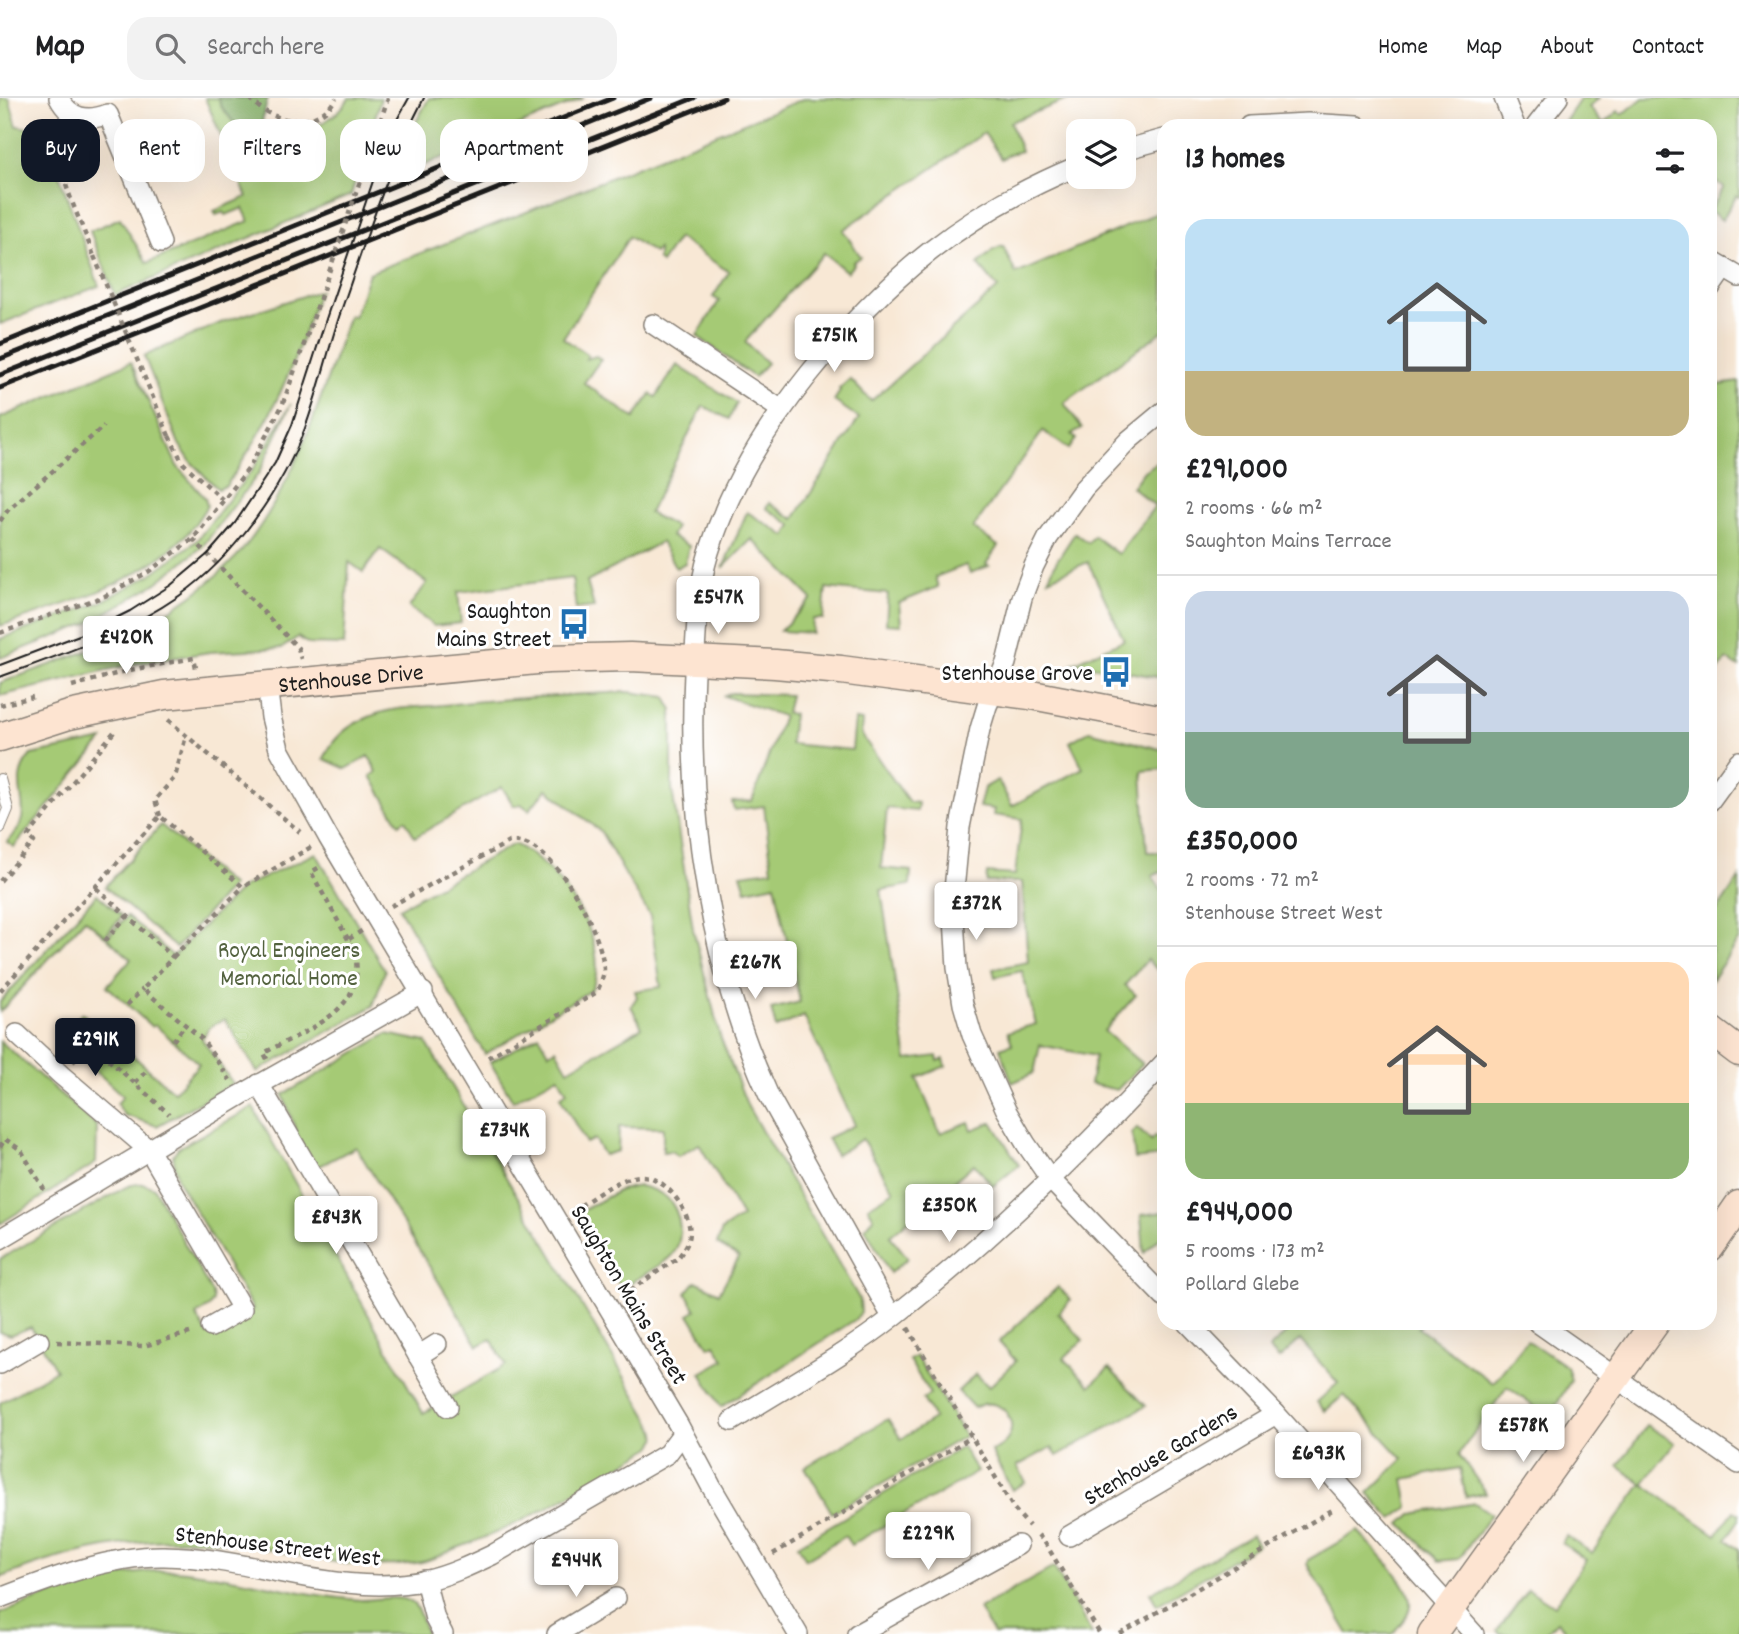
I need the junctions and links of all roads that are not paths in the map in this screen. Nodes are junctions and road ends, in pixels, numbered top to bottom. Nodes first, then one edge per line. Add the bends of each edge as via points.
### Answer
1 (1504, 98) edge
2 (1558, 98) edge
3 (60, 100) edge
4 (105, 106) edge
5 (1513, 119) edge
6 (1542, 119) edge
7 (1157, 141) edge
8 (1136, 147) edge
9 (1066, 172) edge
10 (161, 243) dead end
11 (653, 324) dead end
12 (780, 410) junction
13 (1157, 417) edge
14 (694, 659) junction
15 (267, 684) junction
16 (995, 690) junction
17 (1157, 719) edge
18 (0, 737) edge
19 (1739, 761) edge
20 (0, 779) edge
21 (1717, 792) edge
22 (0, 828) edge
23 (423, 992) junction
24 (17, 1034) dead end
25 (1717, 1035) edge
26 (1739, 1052) edge
27 (1157, 1071) edge
28 (267, 1080) junction
29 (149, 1150) junction
30 (1051, 1180) junction
31 (1739, 1205) edge
32 (1717, 1237) edge
33 (0, 1239) edge
34 (1157, 1290) edge
35 (896, 1315) junction
36 (211, 1327) road end
37 (1195, 1330) edge
38 (1548, 1330) edge
39 (1650, 1330) edge
40 (39, 1341) road end
41 (438, 1343) dead end
42 (418, 1356) junction
43 (0, 1364) edge
44 (1616, 1377) junction
45 (448, 1408) dead end
46 (1276, 1414) junction
47 (732, 1421) dead end
48 (682, 1434) junction
49 (1739, 1464) edge
50 (1069, 1536) road end
51 (1018, 1545) road end
52 (425, 1580) junction
53 (0, 1598) edge
54 (616, 1598) dead end
55 (1450, 1608) junction
56 (443, 1634) edge
57 (557, 1634) edge
58 (798, 1634) edge
59 (857, 1634) edge
60 (1432, 1634) edge
61 (1474, 1634) edge

1 - 5 street
2 - 6 street
3 - 4 street via 71,115 84,118 97,118
4 - 10 street
7 - 8 street
9 - 12 street via 1004,201 925,254 855,318
11 - 12 street
12 - 14 street via 736,482 717,528 702,584
13 - 16 street via 1106,463 1048,538 1022,598
14 - 15 street, Stenhouse Drive via 548,659
14 - 16 street, Stenhouse Drive via 828,669
14 - 35 street via 693,779 703,860 724,967 743,1032 769,1097
15 - 18 street, Stenhouse Drive via 143,698
15 - 23 street, Saughton Mains Street via 279,750
16 - 17 street, Stenhouse Drive
16 - 30 street via 980,729 957,853 953,901 957,968 972,1035 1006,1110
19 - 21 street
20 - 22 lane via 8,809
23 - 28 street
23 - 48 street, Saughton Mains Street
24 - 29 street
25 - 26 street
27 - 30 street
28 - 29 street
28 - 42 street
29 - 33 street
29 - 36 street via 242,1309
30 - 34 street
30 - 35 street
31 - 32 street
35 - 47 street
37 - 46 street, Stenhouse Gardens
38 - 44 street
39 - 44 street
40 - 43 street
41 - 42 street
42 - 45 street
44 - 49 street
44 - 55 street
46 - 50 street, Stenhouse Gardens
46 - 55 street, Stenhouse Gardens
48 - 52 street, Stenhouse Street West via 667,1454 503,1548 467,1567
48 - 58 street, Saughton Mains Street
51 - 59 street
52 - 53 street, Stenhouse Street West via 360,1584 222,1560 160,1556 66,1574
52 - 56 street
54 - 57 street
55 - 60 street
55 - 61 street, Stenhouse Gardens

